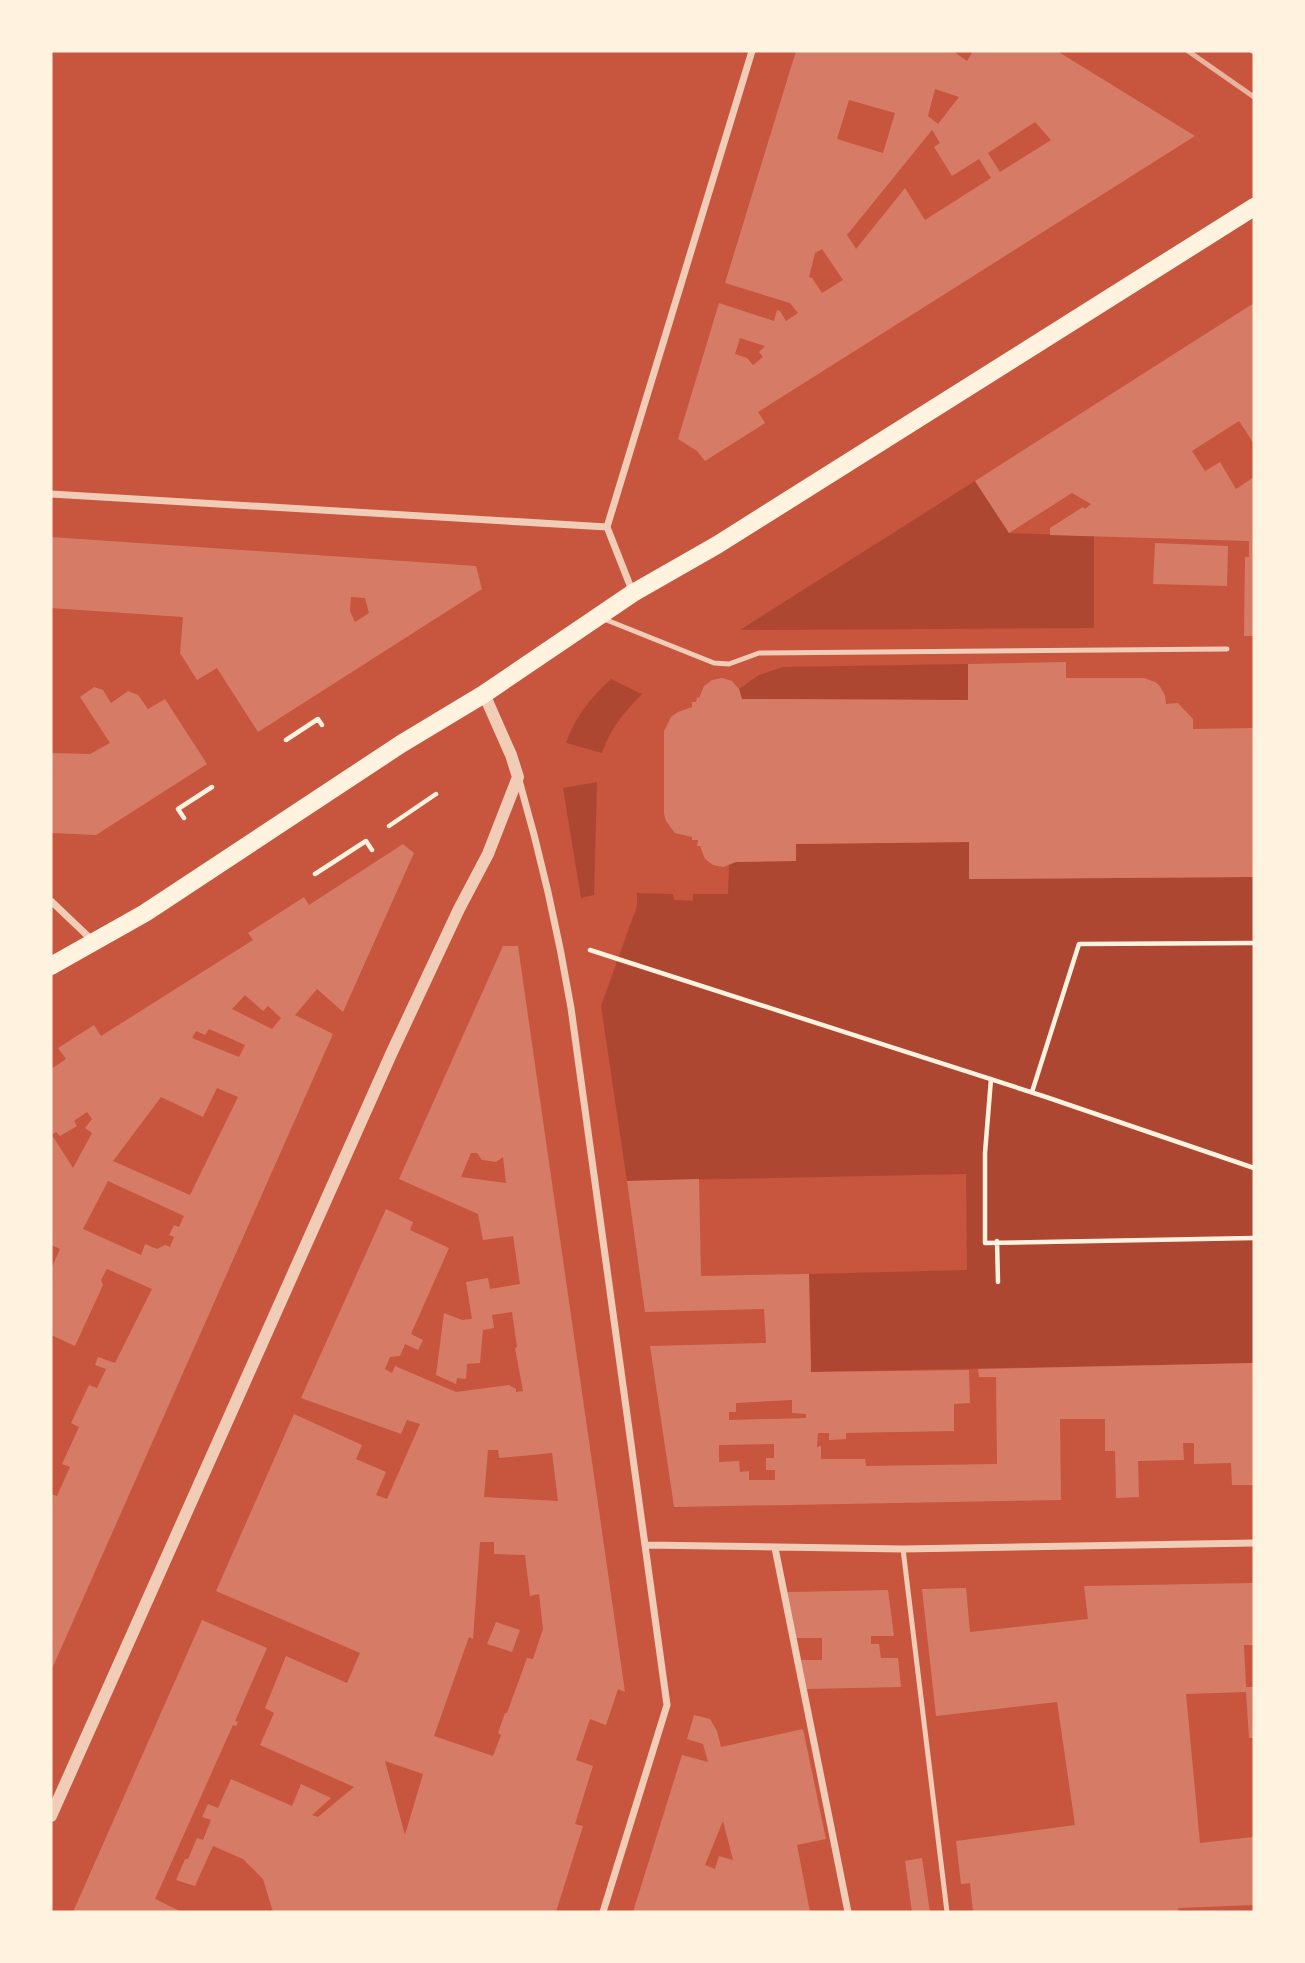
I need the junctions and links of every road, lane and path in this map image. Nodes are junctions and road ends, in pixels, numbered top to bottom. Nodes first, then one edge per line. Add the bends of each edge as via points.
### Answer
1 (752, 51) edge
2 (1254, 207) edge
3 (51, 494) edge
4 (607, 527) junction
5 (632, 593) junction
6 (598, 617) junction
7 (1227, 649) dead end
8 (484, 694) junction
9 (322, 725) dead end
10 (286, 740) dead end
11 (518, 777) junction
12 (212, 787) dead end
13 (436, 794) dead end
14 (184, 818) dead end
15 (389, 826) dead end
16 (372, 850) dead end
17 (315, 874) dead end
18 (51, 901) edge
19 (559, 940) junction
20 (93, 941) junction
21 (1254, 943) edge
22 (51, 966) edge
23 (991, 1079) junction
24 (1032, 1092) junction
25 (1254, 1168) edge
26 (1254, 1238) edge
27 (997, 1241) junction
28 (998, 1282) dead end
29 (1254, 1543) edge
30 (646, 1545) junction
31 (775, 1548) junction
32 (902, 1549) junction
33 (51, 1816) edge
34 (603, 1912) edge
35 (848, 1912) edge
36 (947, 1912) edge

1 - 4 street
2 - 5 main road via 717,545
3 - 4 street
4 - 5 street
5 - 6 main road
6 - 7 lane via 714,663 729,664 760,653
6 - 8 main road
8 - 11 street
8 - 20 main road via 145,913
9 - 10 path via 318,719
11 - 19 street
11 - 33 street via 488,854 392,1052
12 - 14 path via 178,809
13 - 15 path
16 - 17 path via 366,841
18 - 20 street
19 - 23 path
19 - 30 street
20 - 22 main road
21 - 24 path via 1079,944
23 - 24 path
23 - 27 path via 985,1243
24 - 25 path
26 - 27 path
27 - 28 path
29 - 32 street
30 - 31 street
30 - 34 street via 667,1706
31 - 32 street
31 - 35 street
32 - 36 lane

